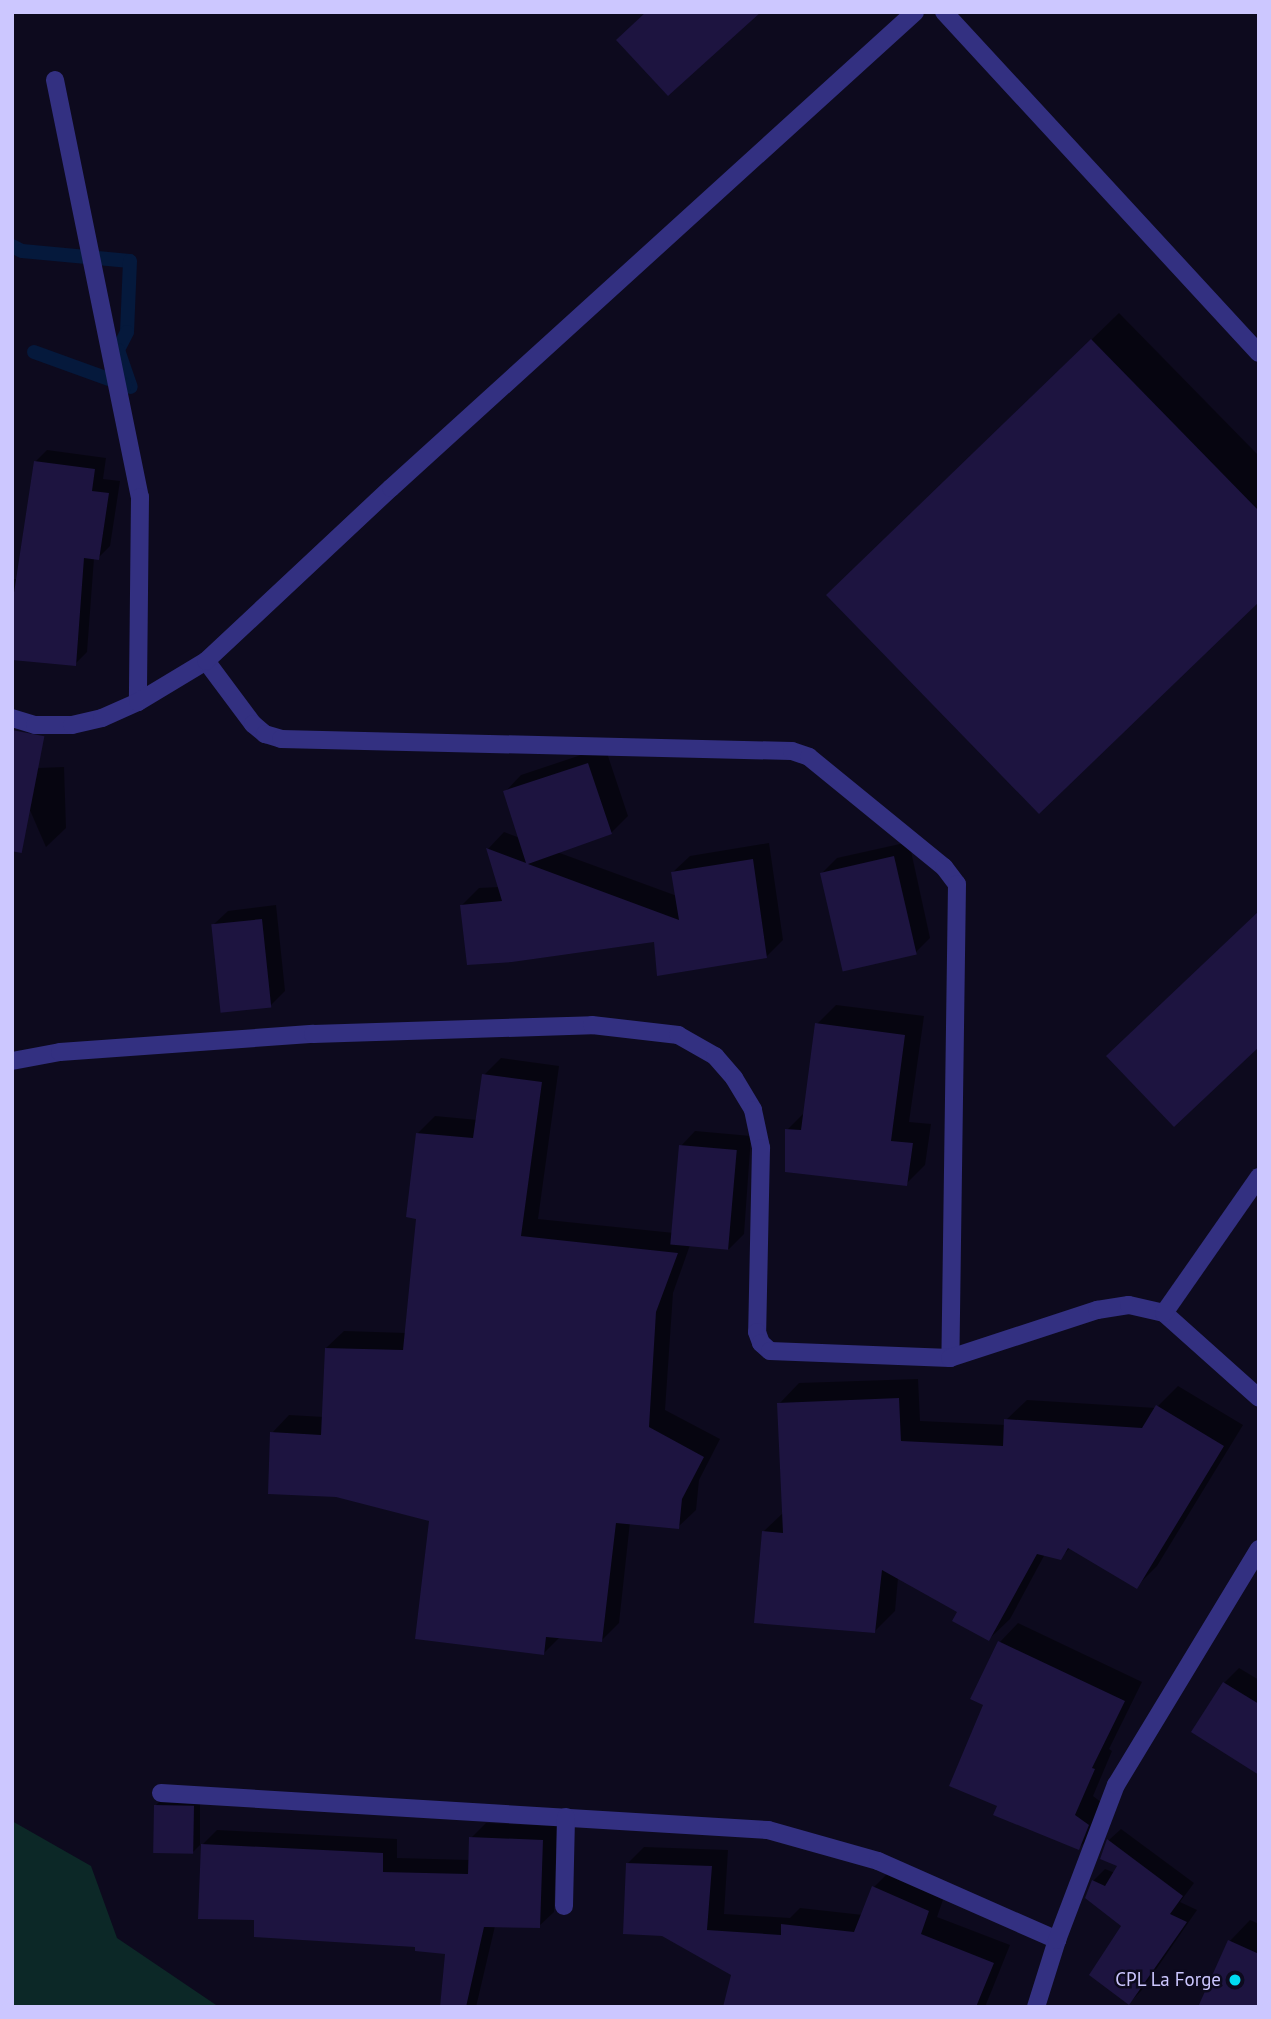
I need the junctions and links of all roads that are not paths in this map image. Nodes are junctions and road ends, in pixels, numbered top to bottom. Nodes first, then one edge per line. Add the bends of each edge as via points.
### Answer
1 (915, 12) edge
2 (944, 12) edge
3 (55, 80) dead end
4 (1259, 353) edge
5 (206, 661) junction
6 (138, 702) junction
7 (12, 718) edge
8 (12, 1061) edge
9 (1259, 1177) edge
10 (1164, 1312) junction
11 (950, 1358) junction
12 (1259, 1398) edge
13 (1259, 1549) edge
14 (161, 1793) dead end
15 (566, 1817) junction
16 (564, 1906) dead end
17 (1057, 1940) junction
18 (1036, 2007) edge

1 - 5 street
2 - 4 street
3 - 6 street via 140,497
5 - 6 street
5 - 11 street via 253,724 281,739 792,751 809,757 944,867 957,884
6 - 7 street via 72,725 35,725
8 - 11 street via 60,1052 313,1034 592,1025 678,1035 715,1056 753,1110 761,1148 757,1332 761,1343 770,1351
9 - 10 street
10 - 11 street via 1129,1305 1097,1310
10 - 12 street
13 - 17 street via 1116,1786
14 - 15 street
15 - 16 street
15 - 17 street via 768,1830 878,1861
17 - 18 street

